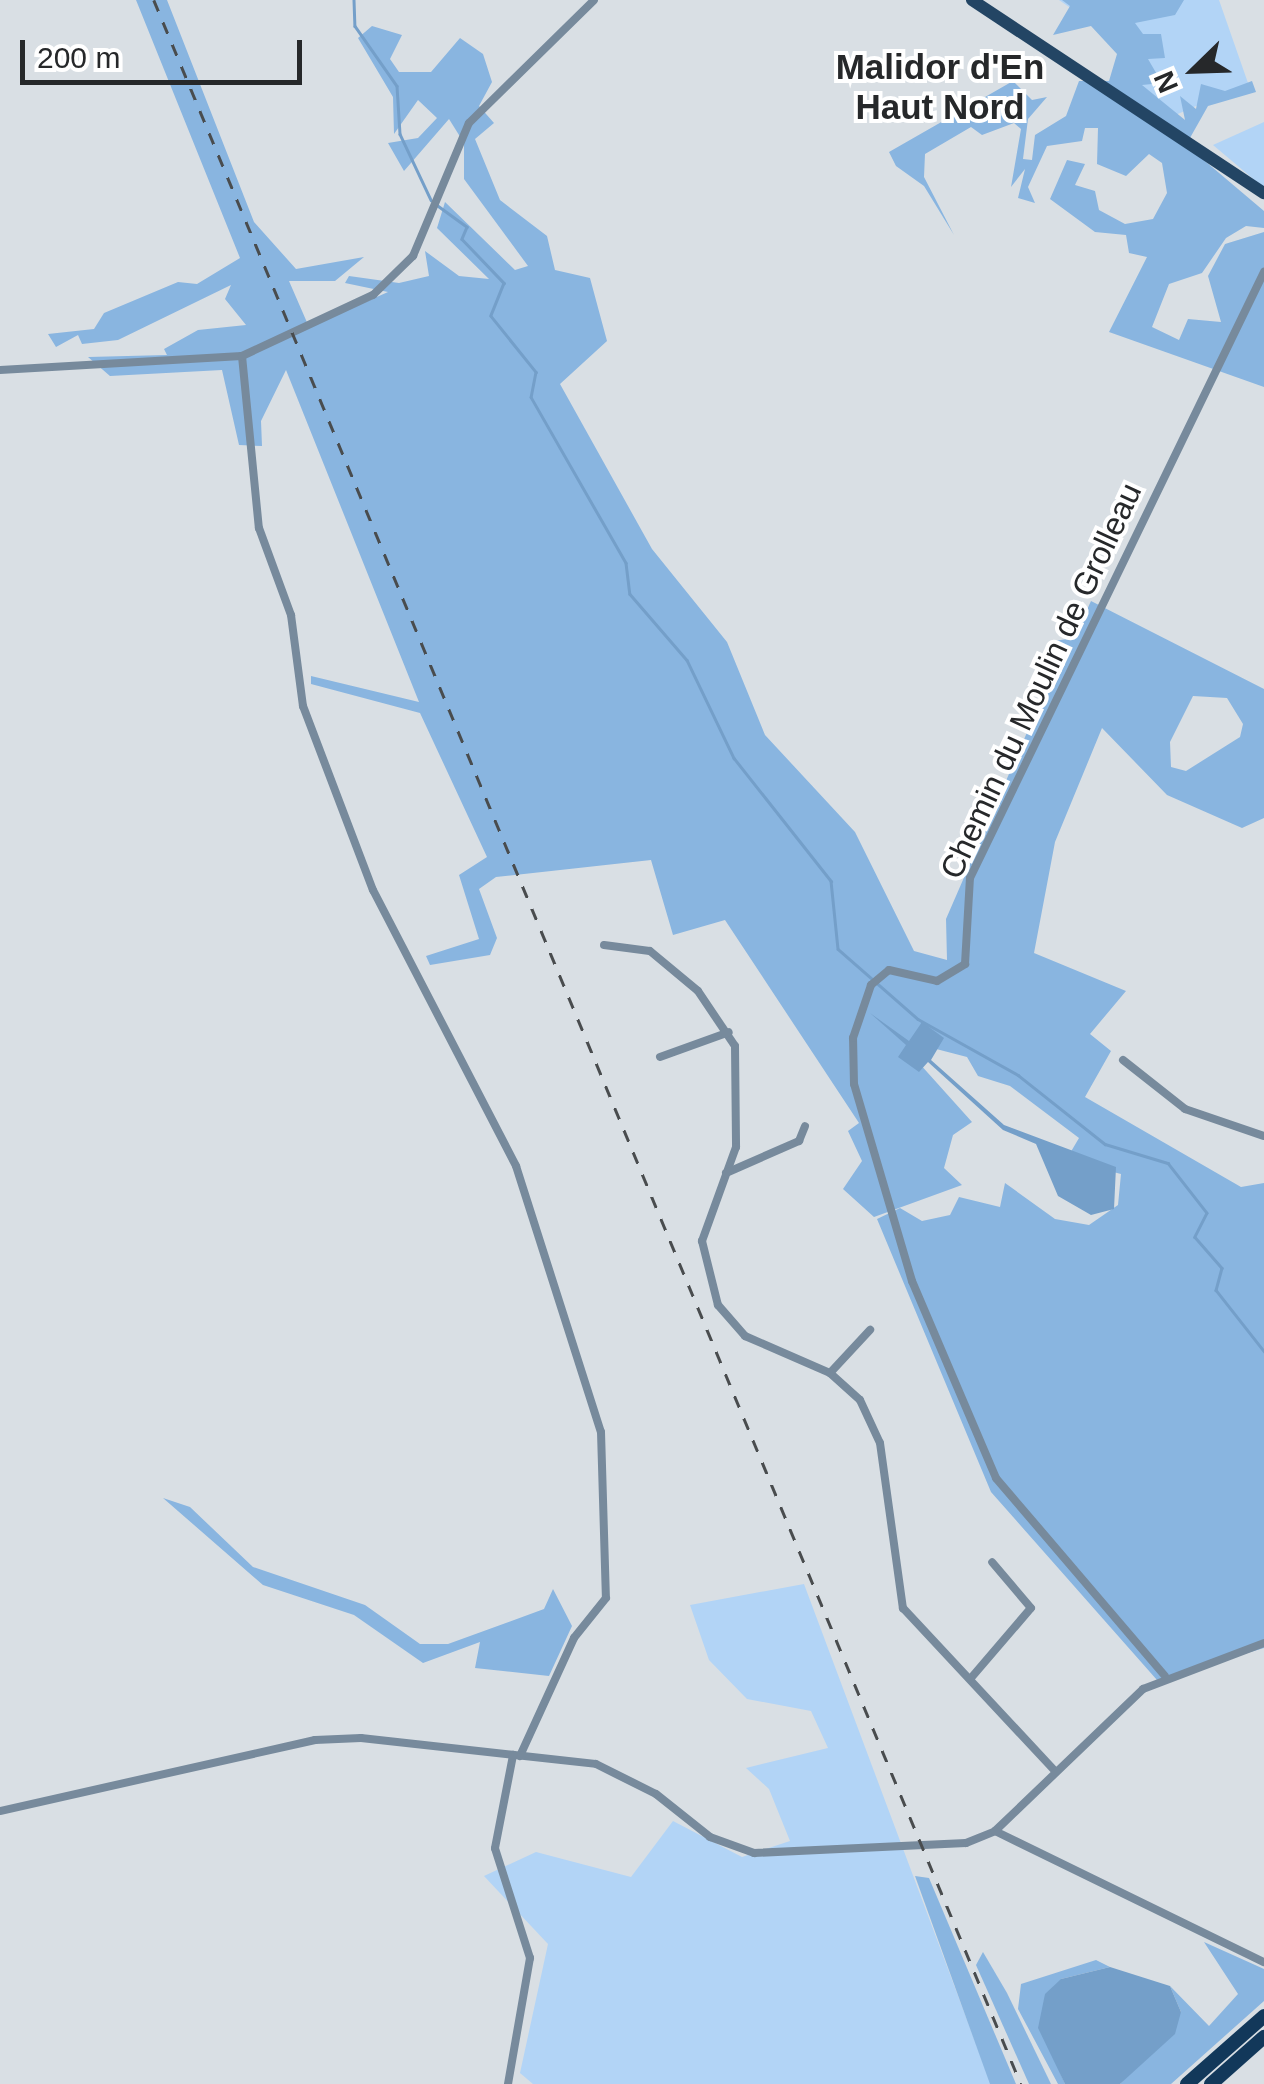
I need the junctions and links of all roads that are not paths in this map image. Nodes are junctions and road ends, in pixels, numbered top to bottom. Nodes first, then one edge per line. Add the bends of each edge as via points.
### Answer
1 (594, 0) edge
2 (972, 0) edge
3 (1264, 193) edge
4 (1264, 272) edge
5 (242, 356) junction
6 (0, 370) edge
7 (604, 945) dead end
8 (729, 1032) junction
9 (660, 1057) dead end
10 (1124, 1060) dead end
11 (805, 1126) dead end
12 (1264, 1136) edge
13 (726, 1173) junction
14 (870, 1330) dead end
15 (830, 1373) junction
16 (992, 1562) dead end
17 (1264, 1642) edge
18 (1165, 1676) junction
19 (971, 1678) junction
20 (516, 1755) junction
21 (1054, 1770) junction
22 (0, 1811) edge
23 (995, 1831) junction
24 (1264, 1962) edge
25 (1264, 2016) edge
26 (1264, 2037) edge
27 (508, 2084) edge
28 (1187, 2084) edge
29 (1211, 2084) edge

1 - 5 street via 469,123 397,277
2 - 3 main road
4 - 18 street, Chemin du Moulin de Grolleau via 970,878 964,964 936,981 902,969 875,982 853,1038 854,1084 912,1281 996,1478
5 - 6 street
5 - 20 street via 259,528 291,615 304,706 374,890 516,1166 586,1371 608,1501 606,1598 574,1638
7 - 8 street via 650,951
8 - 9 street
8 - 13 street via 742,1109
10 - 12 street via 1185,1109
11 - 13 street via 799,1141
13 - 15 street via 702,1241 718,1305 745,1336
14 - 15 street
15 - 19 street via 860,1400 880,1443 904,1608
16 - 19 street via 1031,1608
17 - 18 street
18 - 21 street
19 - 21 street
20 - 22 street via 315,1740
20 - 23 street via 596,1764 656,1794 710,1837 754,1853 966,1844
20 - 27 street via 496,1848 530,1958
21 - 23 street
23 - 24 street
25 - 28 highway
26 - 29 highway

